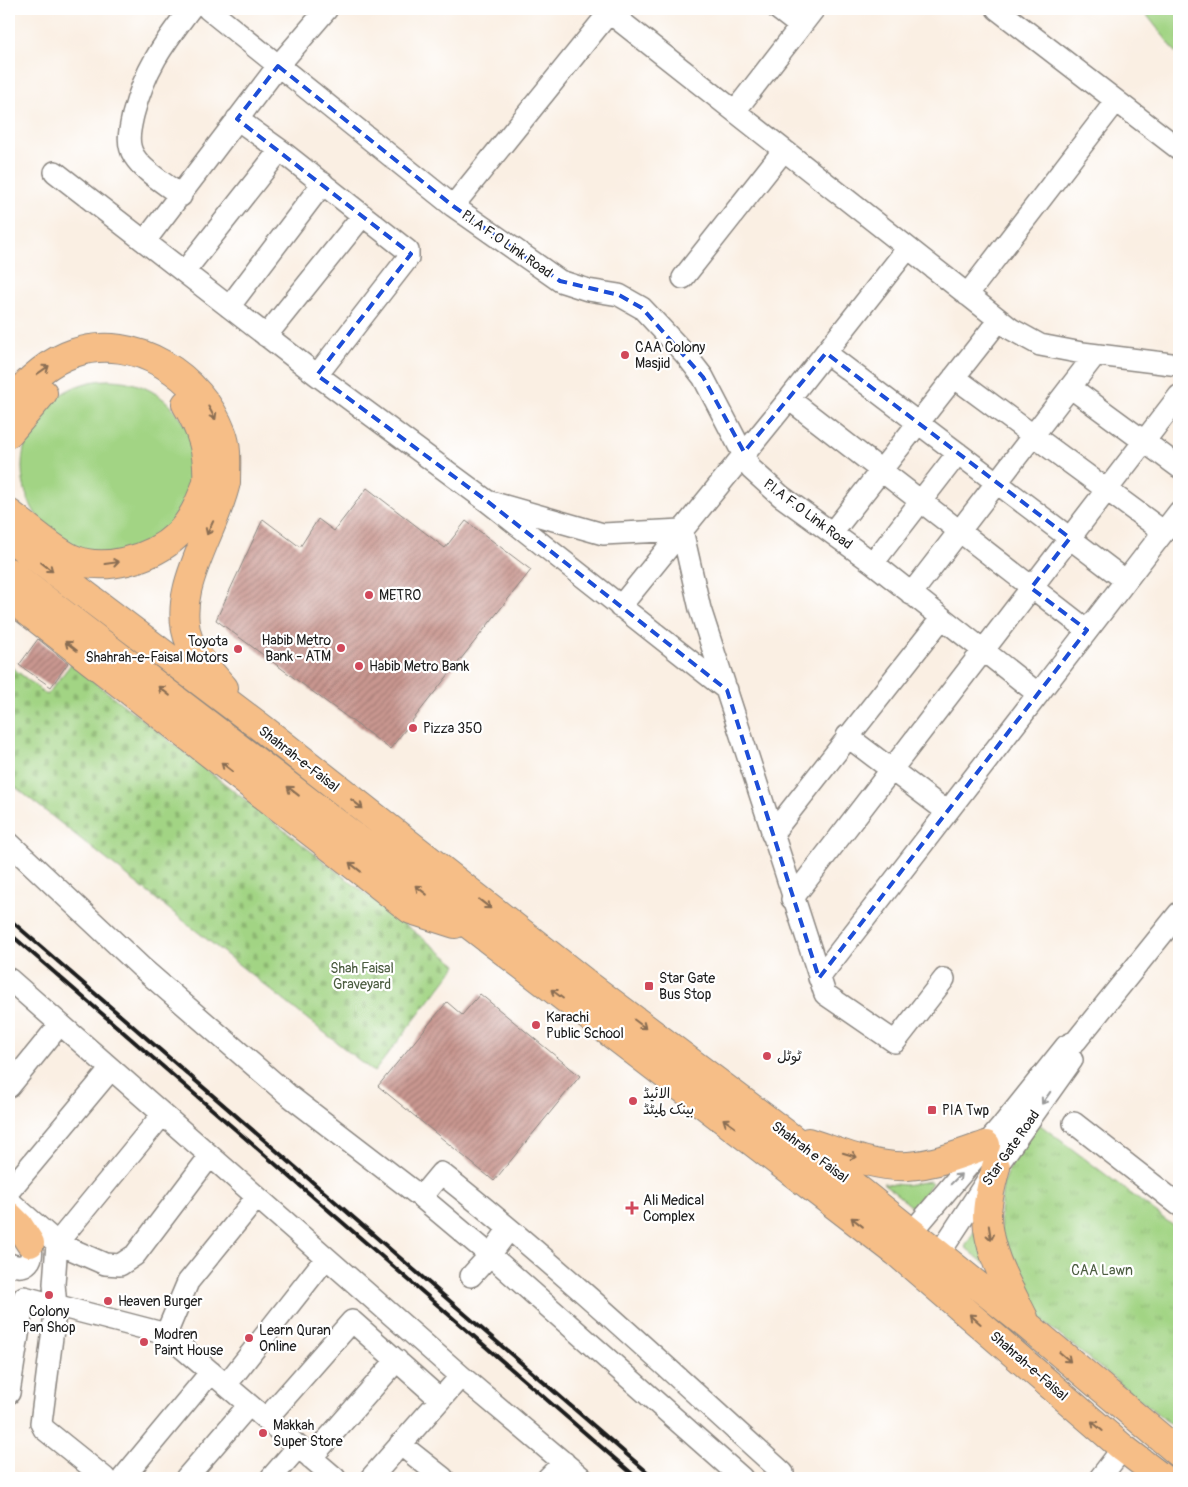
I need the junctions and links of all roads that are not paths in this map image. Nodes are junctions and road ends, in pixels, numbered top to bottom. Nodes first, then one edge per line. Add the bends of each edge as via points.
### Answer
1 (190, 9) edge
2 (208, 9) edge
3 (327, 9) edge
4 (778, 9) edge
5 (814, 9) edge
6 (997, 9) edge
7 (609, 10) edge
8 (800, 26) junction
9 (278, 66) junction
10 (1116, 101) junction
11 (734, 111) junction
12 (238, 119) junction
13 (1179, 149) edge
14 (280, 150) junction
15 (784, 150) junction
16 (55, 172) dead end
17 (323, 183) junction
18 (181, 196) junction
19 (452, 206) junction
20 (363, 214) junction
21 (145, 242) junction
22 (908, 248) junction
23 (184, 272) junction
24 (683, 278) dead end
25 (967, 295) junction
26 (229, 307) junction
27 (999, 320) junction
28 (266, 336) junction
29 (826, 353) junction
30 (1095, 355) junction
31 (1179, 365) edge
32 (317, 375) junction
33 (954, 377) junction
34 (1070, 387) junction
35 (1179, 396) edge
36 (789, 399) junction
37 (9, 404) edge
38 (919, 423) junction
39 (9, 433) edge
40 (1033, 435) junction
41 (1144, 442) junction
42 (744, 452) junction
43 (958, 453) junction
44 (1179, 467) edge
45 (882, 471) junction
46 (216, 482) junction
47 (997, 483) junction
48 (1107, 490) junction
49 (487, 502) junction
50 (921, 502) junction
51 (1179, 512) edge
52 (9, 513) edge
53 (682, 530) junction
54 (960, 532) junction
55 (1164, 532) junction
56 (832, 533) junction
57 (9, 537) edge
58 (1070, 538) junction
59 (873, 563) junction
60 (9, 572) edge
61 (1126, 580) junction
62 (1032, 588) junction
63 (911, 594) junction
64 (9, 597) edge
65 (620, 607) junction
66 (941, 619) junction
67 (1087, 630) junction
68 (982, 650) junction
69 (727, 690) junction
70 (1038, 693) junction
71 (263, 729) junction
72 (847, 736) junction
73 (891, 769) junction
74 (946, 811) junction
75 (772, 834) junction
76 (9, 843) edge
77 (792, 899) junction
78 (1179, 913) edge
79 (474, 930) junction
80 (818, 978) junction
81 (9, 979) edge
82 (944, 979) dead end
83 (587, 984) joint
84 (60, 1024) junction
85 (112, 1069) junction
86 (9, 1087) edge
87 (163, 1114) junction
88 (1074, 1123) dead end
89 (787, 1136) junction
90 (210, 1156) junction
91 (991, 1156) junction
92 (9, 1191) edge
93 (257, 1198) junction
94 (421, 1198) junction
95 (9, 1201) edge
96 (1179, 1205) edge
97 (9, 1216) edge
98 (509, 1229) junction
99 (904, 1242) junction
100 (57, 1243) junction
101 (22, 1252) edge
102 (939, 1254) junction
103 (490, 1255) junction
104 (326, 1258) junction
105 (471, 1276) dead end
106 (54, 1284) junction
107 (56, 1306) junction
108 (1028, 1326) junction
109 (166, 1334) junction
110 (397, 1360) junction
111 (666, 1366) junction
112 (461, 1376) junction
113 (218, 1379) junction
114 (644, 1391) junction
115 (9, 1393) edge
116 (440, 1399) junction
117 (249, 1405) junction
118 (1136, 1418) junction
119 (266, 1419) junction
120 (400, 1444) junction
121 (1179, 1446) edge
122 (1123, 1448) junction
123 (305, 1453) junction
124 (1179, 1453) edge
125 (564, 1462) junction
126 (105, 1478) edge
127 (123, 1478) edge
128 (186, 1478) edge
129 (271, 1478) edge
130 (335, 1478) edge
131 (371, 1478) edge
132 (443, 1478) edge
133 (548, 1478) edge
134 (582, 1478) edge
135 (742, 1478) edge
136 (778, 1478) edge
137 (1100, 1478) edge
138 (1162, 1478) edge

1 - 18 street via 147,71 129,133 134,156
2 - 9 street, P.I.A F.O Link Road
3 - 9 street
4 - 8 street
5 - 8 street
6 - 10 street
7 - 11 street
7 - 19 street
8 - 11 street
9 - 12 street
9 - 19 street, P.I.A F.O Link Road
10 - 13 street
10 - 25 street
11 - 15 street
12 - 14 street
12 - 18 street
14 - 17 street
14 - 23 street
15 - 22 street
15 - 24 street
16 - 21 street
17 - 20 street
17 - 26 street
18 - 21 street
19 - 42 street, P.I.A F.O Link Road via 560,281 618,295 642,308 703,377
20 - 28 street
20 - 32 street via 404,247 408,258
21 - 23 street
22 - 25 street
22 - 29 street
23 - 26 street
25 - 27 street
26 - 28 street
27 - 30 street via 1040,345
27 - 33 street
28 - 32 street
29 - 36 street
29 - 38 street
30 - 31 street
30 - 34 street
32 - 49 street
33 - 38 street
33 - 40 street
34 - 40 street
34 - 41 street
35 - 41 street
36 - 42 street
36 - 45 street
37 -> 46 main road via 36,374 75,352 112,350 142,355 183,377 200,393 223,434 227,456
38 - 43 street
38 - 45 street
39 - 46 main road via 42,393 76,371 115,364 140,370 166,384 184,400 203,437 208,468
40 - 47 street
40 - 48 street
41 - 44 street
41 - 48 street
42 - 53 street
42 - 56 street, P.I.A F.O Link Road via 751,469 781,496
43 - 47 street
43 - 50 street
45 - 50 street
45 - 56 street
52 -> 46 main road via 70,558 89,565 106,564 136,559 161,548 178,535
46 -> 71 main road via 222,502 189,577 185,622 189,641 200,660
47 - 54 street
47 - 58 street
48 - 55 street
48 - 58 street
49 - 53 street via 603,534
49 - 65 street
50 - 54 street
50 - 59 street
51 - 55 street
53 - 65 street
53 - 69 street via 688,568
54 - 62 street
54 - 63 street
55 - 61 street
56 - 59 street, P.I.A F.O Link Road
57 -> 71 main road, Shahrah-e-Faisal
58 - 61 street
58 - 62 street
59 - 63 street, P.I.A F.O Link Road
79 -> 60 main road, Shahrah-e-Faisal
61 - 67 street
62 - 67 street
62 - 68 street
63 - 66 street, P.I.A F.O Link Road
79 -> 64 main road via 412,910
65 - 69 street
66 - 68 street, P.I.A F.O Link Road
66 - 72 street
67 - 70 street
68 - 70 street, P.I.A F.O Link Road
68 - 73 street
69 - 75 street
70 - 74 street
71 -> 83 main road, Shahrah-e-Faisal
72 - 73 street
72 - 75 street
73 - 74 street
73 - 77 street
74 - 80 street
75 - 77 street
76 - 94 street via 141,967 280,1088
77 - 80 street
78 - 91 street, Star Gate Road via 1076,1041 1066,1046
99 -> 79 main road, Shahrah e Faisal
80 - 82 street via 824,994 895,1042
81 - 84 street
83 -> 89 main road, Shahrah e Faisal
84 - 85 street
84 - 86 street
85 - 87 street
85 - 92 street
87 - 90 street
87 - 100 street
88 - 96 street
89 -> 91 main road via 881,1164 906,1166
89 - 99 main road, Shahrah e Faisal
90 - 93 street
90 - 100 street via 127,1262 105,1264
99 -> 91 street, Star Gate Road
91 - 102 street, Star Gate Road
91 -> 108 main road via 987,1216 990,1236 1000,1269
93 - 104 street
93 - 109 street via 188,1282
94 - 98 street via 441,1173
94 - 103 street
95 - 100 street
97 - 101 main road via 19,1226
98 - 103 street
98 - 111 street
99 - 102 main road, Shahrah e Faisal
122 -> 99 main road, Shahrah-e-Faisal
100 - 106 street
101 - 106 street
102 - 108 main road, Shahrah e Faisal
103 - 105 street
103 - 114 street
104 - 112 street
104 - 113 street
106 - 107 street
107 - 109 street
107 - 115 street via 24,1297
107 - 126 street via 41,1422 44,1429
108 -> 118 main road
109 - 113 street
110 - 116 street
110 - 119 street via 352,1321
110 - 123 street
111 - 114 street
111 - 136 street via 783,1473
112 - 116 street
112 - 125 street
113 - 117 street
113 - 127 street
114 - 135 street
116 - 120 street
117 - 119 street
117 - 128 street
118 - 121 main road
118 - 124 main road
119 - 123 street
120 - 131 street
120 - 132 street
122 - 137 street
122 - 138 main road, Shahrah-e-Faisal
123 - 129 street
123 - 130 street
125 - 133 street
125 - 134 street

